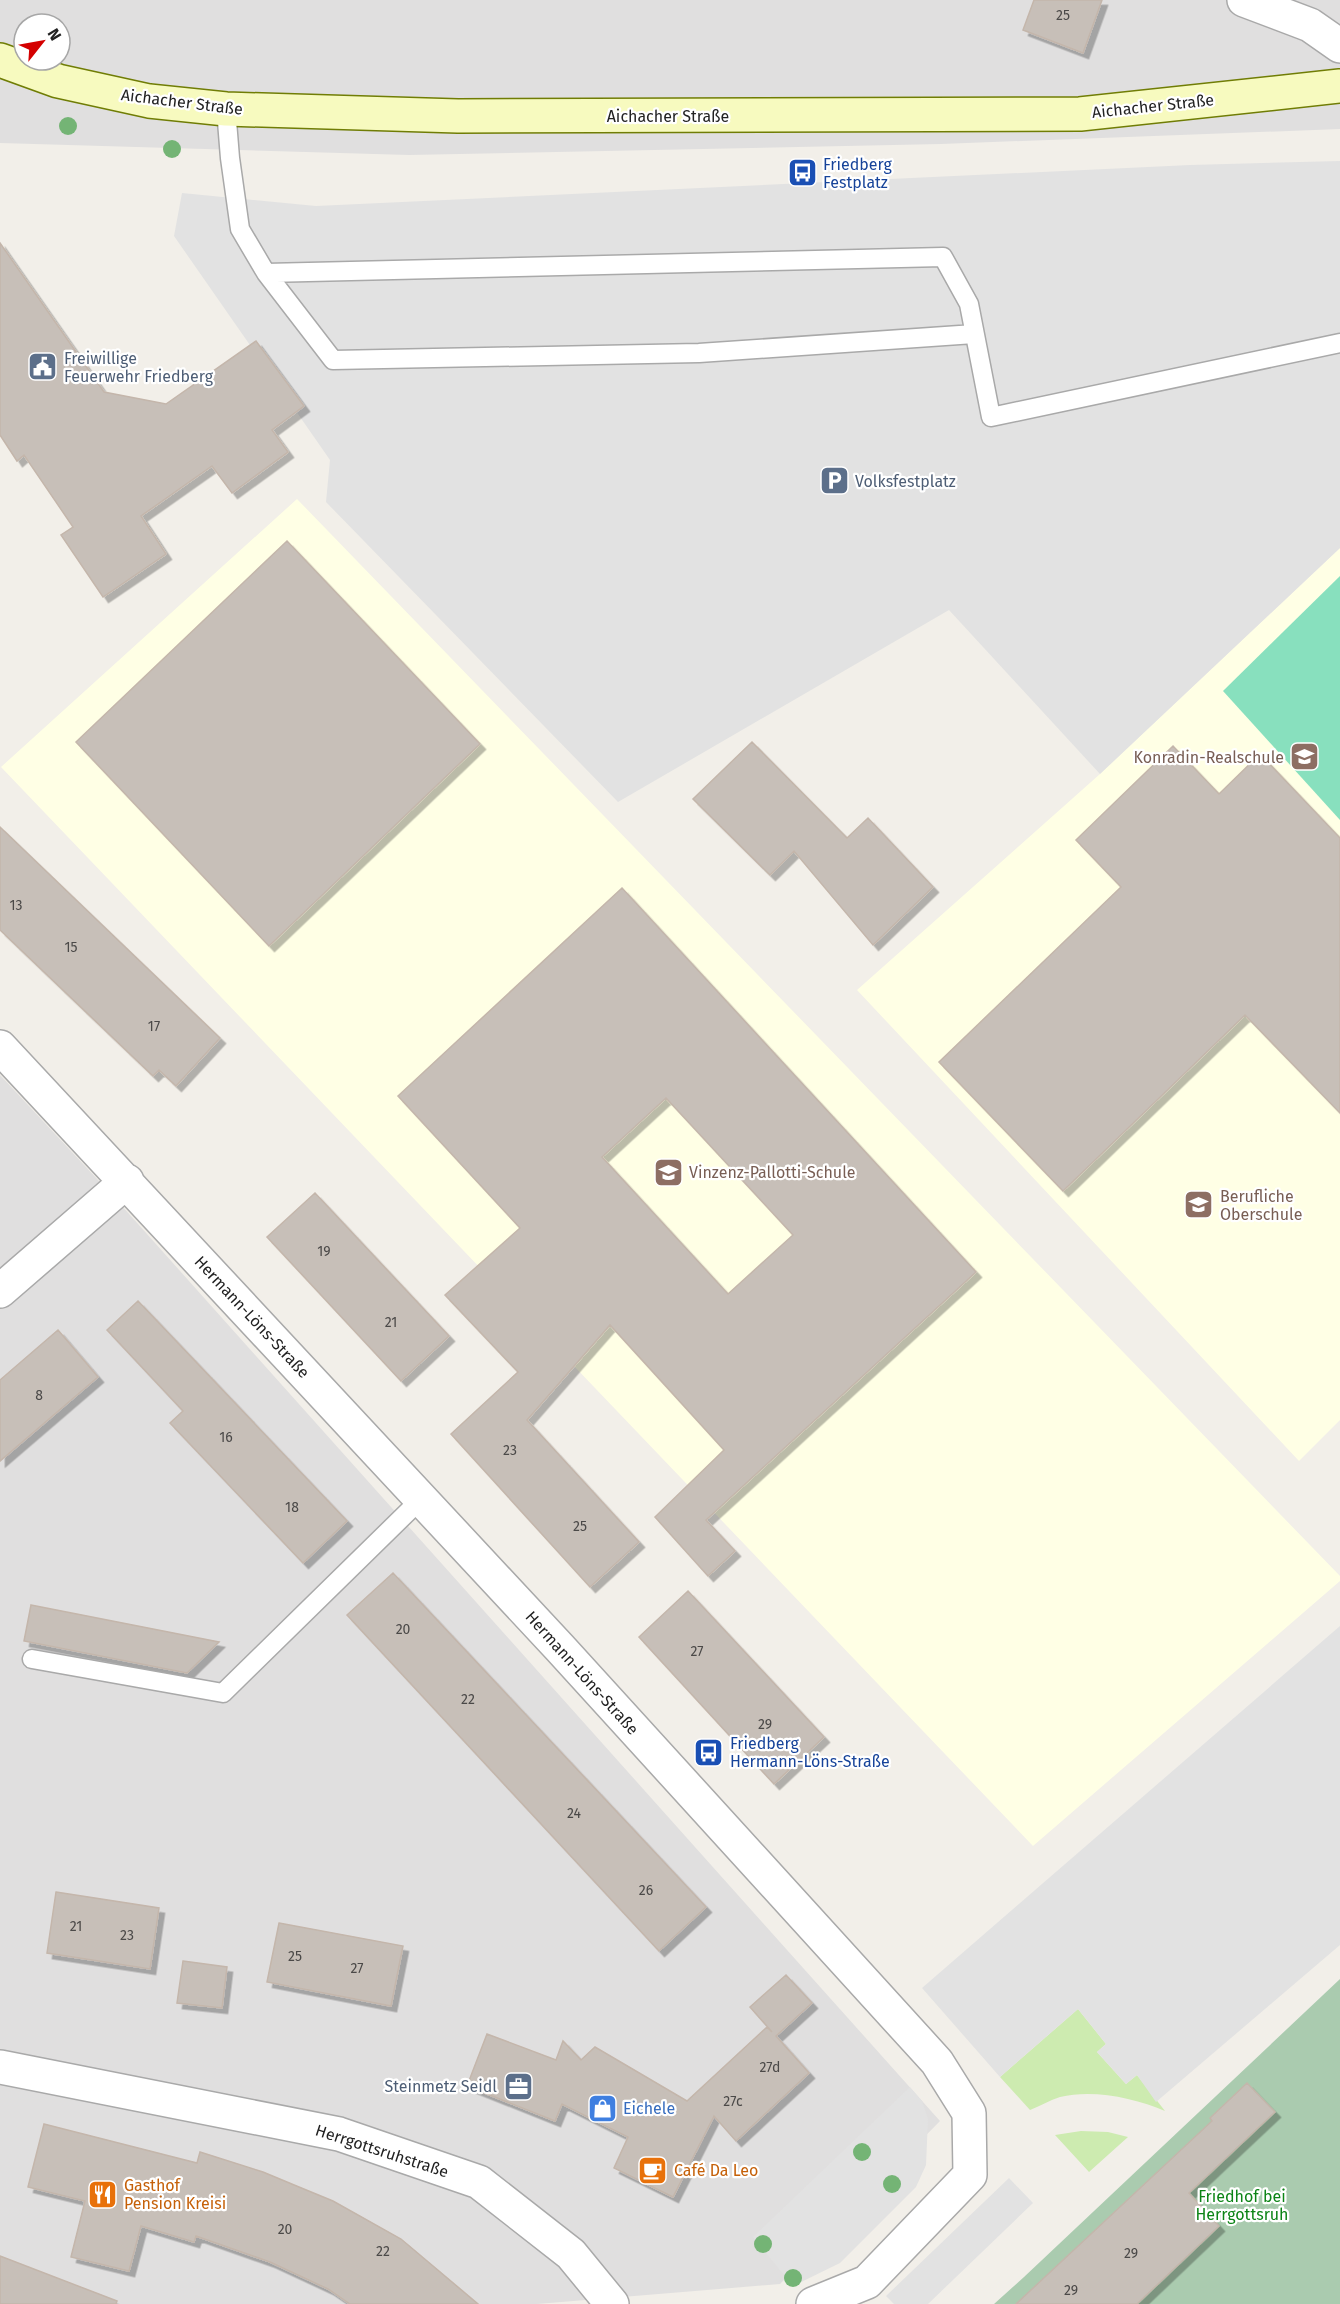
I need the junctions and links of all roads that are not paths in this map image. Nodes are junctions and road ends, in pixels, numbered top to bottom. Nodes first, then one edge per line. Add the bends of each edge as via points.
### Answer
1 (1244, 0) edge
2 (1340, 46) edge
3 (0, 60) edge
4 (1340, 86) edge
5 (226, 110) junction
6 (266, 273) junction
7 (974, 334) junction
8 (1340, 343) edge
9 (0, 1047) edge
10 (127, 1181) junction
11 (0, 1291) edge
12 (421, 1499) junction
13 (32, 1659) dead end
14 (0, 2067) edge
15 (612, 2304) edge
16 (813, 2304) edge

1 - 2 street via 1310,25
3 - 5 main road, Aichacher Straße via 58,81 149,101
4 - 5 main road, Aichacher Straße via 1080,114 574,117
5 - 6 lane via 240,229
6 - 7 lane via 333,360 699,353
6 - 7 lane via 943,257 969,304
7 - 8 lane via 992,417
9 - 10 street, Hermann-Löns-Straße
10 - 11 street
10 - 12 street, Hermann-Löns-Straße
12 - 13 lane via 223,1693
12 - 16 street, Hermann-Löns-Straße via 937,2062 969,2113 970,2175 867,2282
14 - 15 street, Herrgottsruhstraße via 339,2134 479,2182 571,2254

